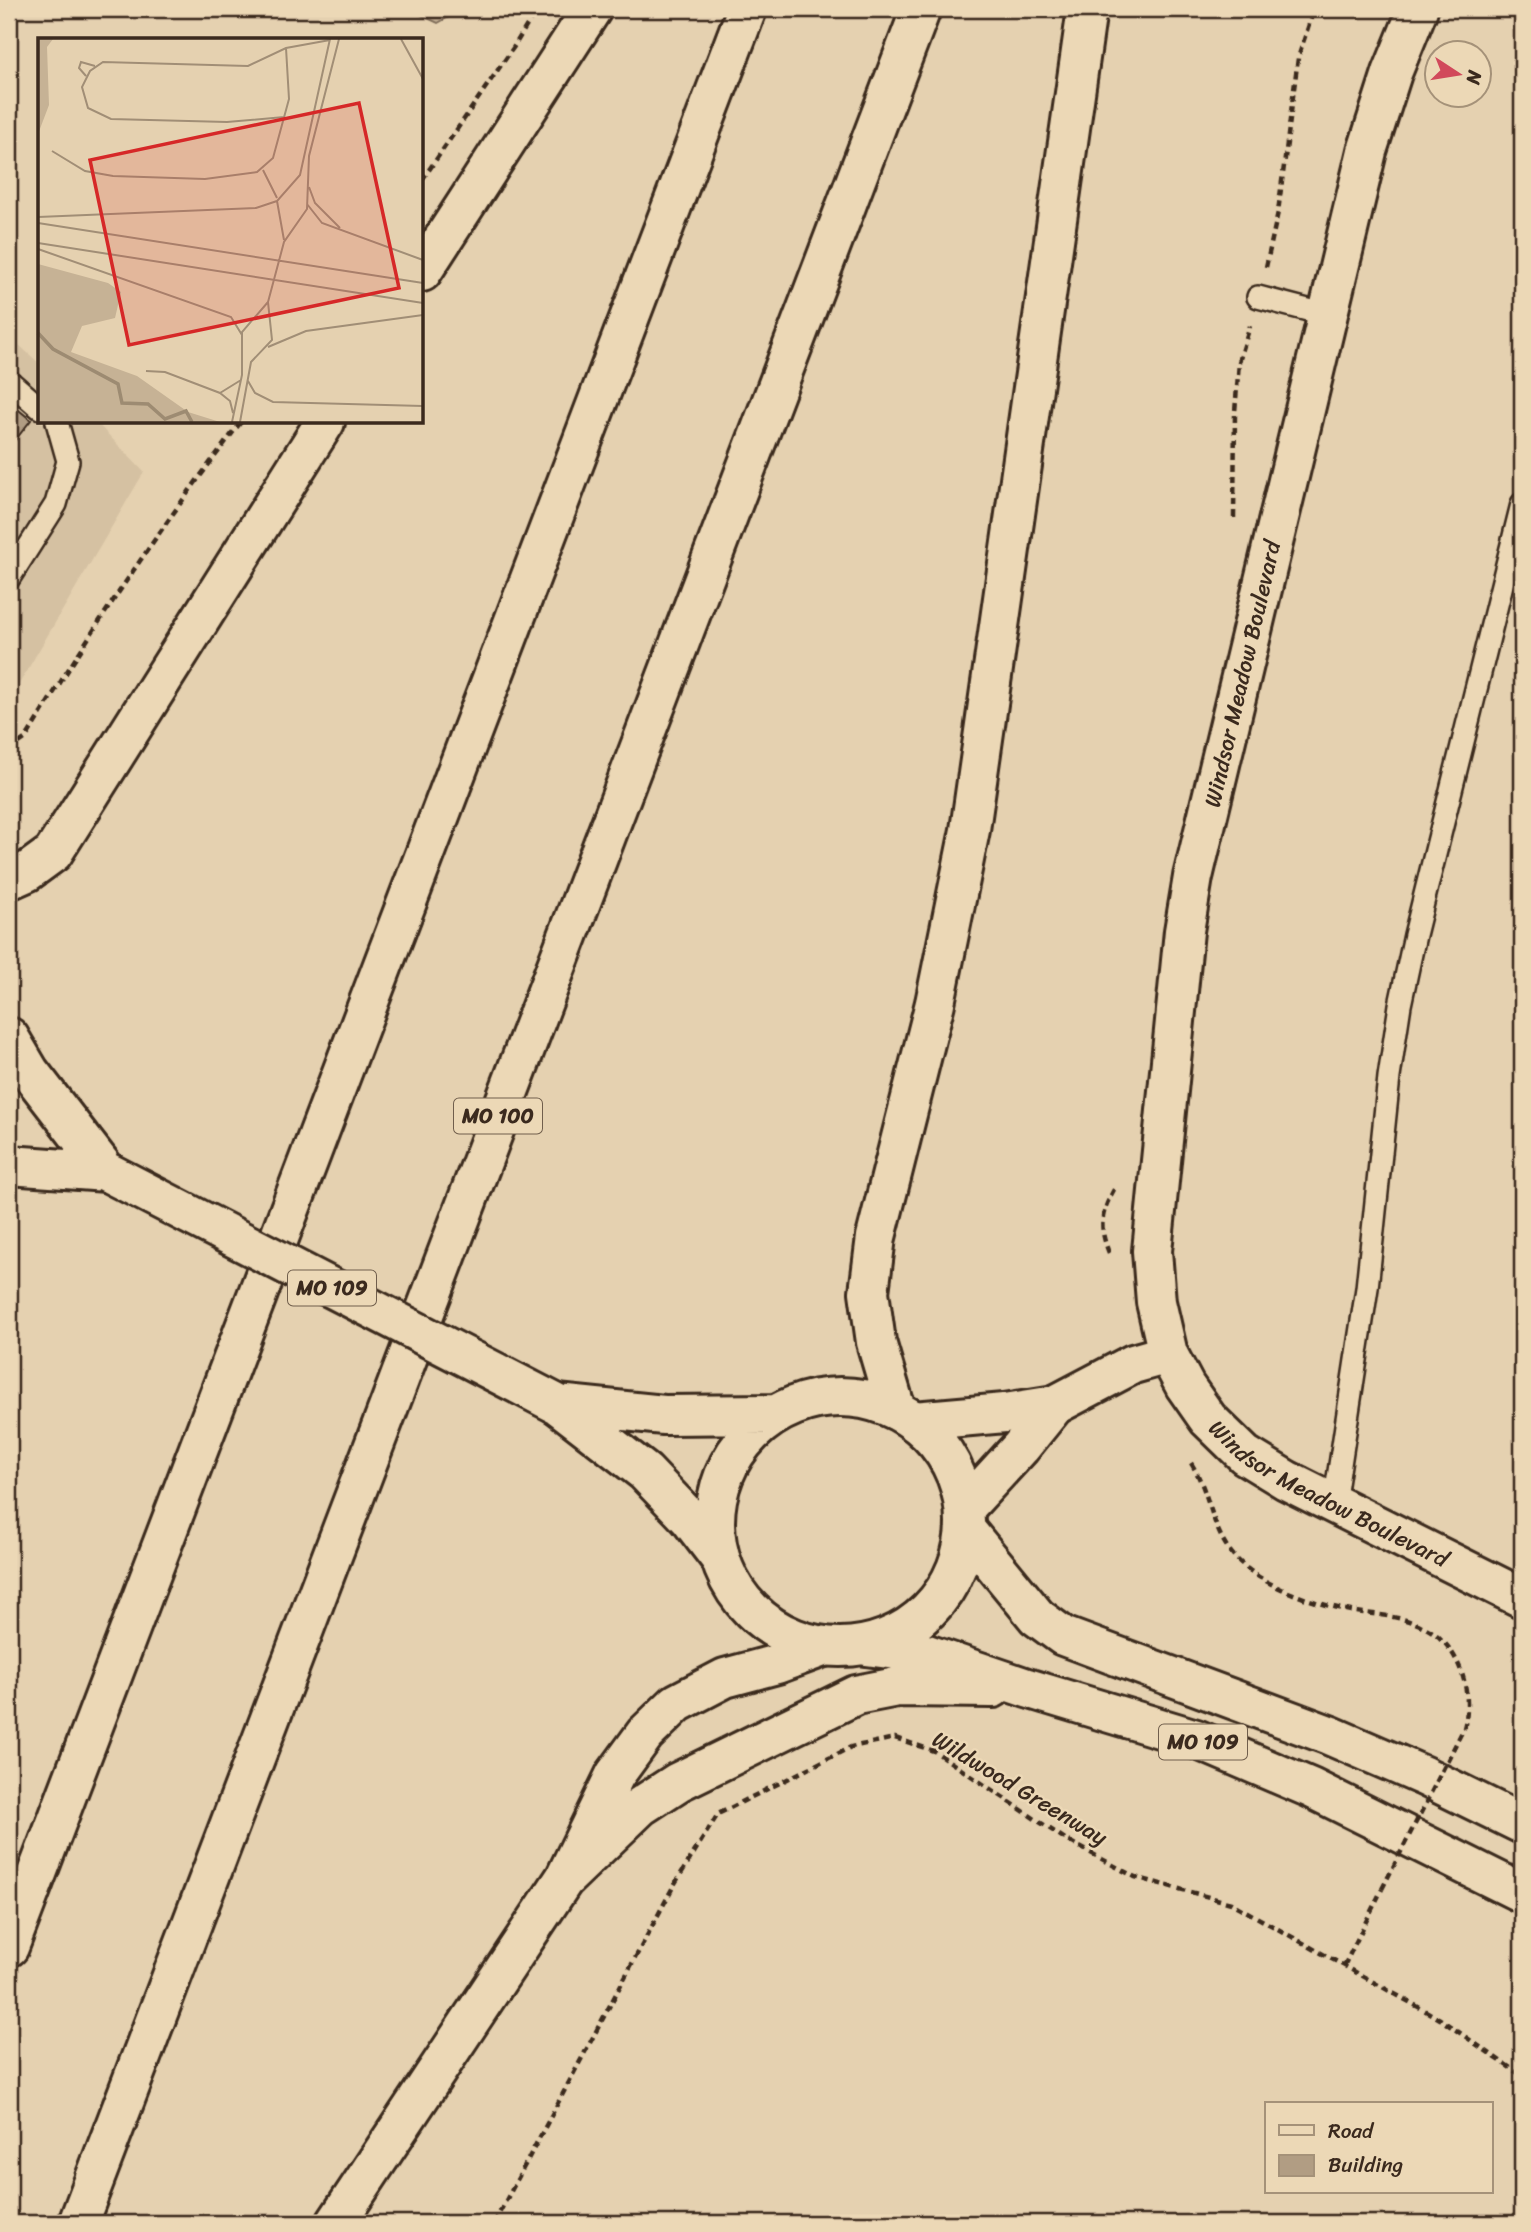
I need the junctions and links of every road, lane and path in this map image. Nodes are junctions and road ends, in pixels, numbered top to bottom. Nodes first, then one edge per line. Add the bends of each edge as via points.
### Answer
1 (537, 9) edge
2 (593, 9) edge
3 (747, 9) edge
4 (921, 9) edge
5 (1087, 9) edge
6 (1418, 9) edge
7 (424, 177) edge
8 (424, 269) edge
9 (1258, 297) dead end
10 (1327, 315) junction
11 (9, 381) edge
12 (38, 406) edge
13 (58, 424) edge
14 (239, 424) edge
15 (325, 424) edge
16 (1522, 504) edge
17 (9, 578) edge
18 (9, 750) edge
19 (9, 880) edge
20 (9, 1037) edge
21 (9, 1165) edge
22 (107, 1172) junction
23 (1168, 1354) junction
24 (557, 1404) junction
25 (1055, 1405) junction
26 (777, 1414) junction
27 (905, 1415) junction
28 (1187, 1456) dead end
29 (1334, 1504) junction
30 (965, 1518) junction
31 (719, 1557) junction
32 (1522, 1598) edge
33 (864, 1646) junction
34 (823, 1647) junction
35 (1027, 1688) junction
36 (1522, 1824) edge
37 (565, 1878) junction
38 (1522, 1893) edge
39 (9, 1947) edge
40 (1343, 1966) junction
41 (1522, 2076) edge
42 (78, 2223) edge
43 (336, 2223) edge
44 (494, 2223) edge

1 - 7 path
2 - 8 main road
3 - 39 main road
4 - 42 main road, MO 100
5 - 27 main road via 970,830 935,1003 876,1237 869,1292 876,1342
6 - 10 main road, Windsor Meadow Boulevard via 1367,151
9 - 10 lane
10 - 23 main road, Windsor Meadow Boulevard via 1184,931 1152,1251 1156,1302
11 - 12 lane
13 - 17 lane via 68,461 56,504
14 - 18 path via 122,586 26,738
15 - 19 main road via 53,853
16 - 29 lane via 1400,1005 1367,1288
20 - 22 main road, MO 109 via 29,1071
21 - 22 main road, MO 109
22 - 24 main road, MO 109, bridge
23 - 25 main road via 1133,1364
23 - 29 main road, Windsor Meadow Boulevard via 1208,1419 1245,1455
24 - 26 main road, MO 109 via 664,1415
24 - 31 main road, MO 109 via 645,1472
25 - 27 main road via 1005,1413
25 - 30 main road
26 - 27 main road, MO 109 via 796,1404 836,1396 857,1397
26 - 31 main road via 746,1440 724,1475 715,1516
27 - 30 main road, MO 109 via 943,1450 953,1468
28 - 40 path, bridge via 1201,1479 1214,1524 1228,1550 1248,1569 1326,1605 1426,1628 1445,1643 1467,1690 1464,1728
29 - 32 main road, Windsor Meadow Boulevard
30 - 33 main road via 956,1569 934,1605 902,1631
30 - 36 main road, MO 109 via 1037,1618 1063,1636 1329,1735
31 - 34 main road, MO 109 via 750,1611 783,1635
33 - 34 main road, MO 109
33 - 35 main road, MO 109 via 927,1654
34 - 37 main road via 725,1678 677,1703 645,1734 615,1775
35 - 37 main road via 897,1687 856,1695 678,1782 641,1806
35 - 38 main road, MO 109 via 1196,1739 1311,1787
37 - 43 main road
40 - 41 path, Wildwood Greenway via 1440,2020
40 - 44 path, Wildwood Greenway via 1231,1903 1135,1877 1065,1839 934,1751 895,1738 851,1748 718,1814 674,1885

